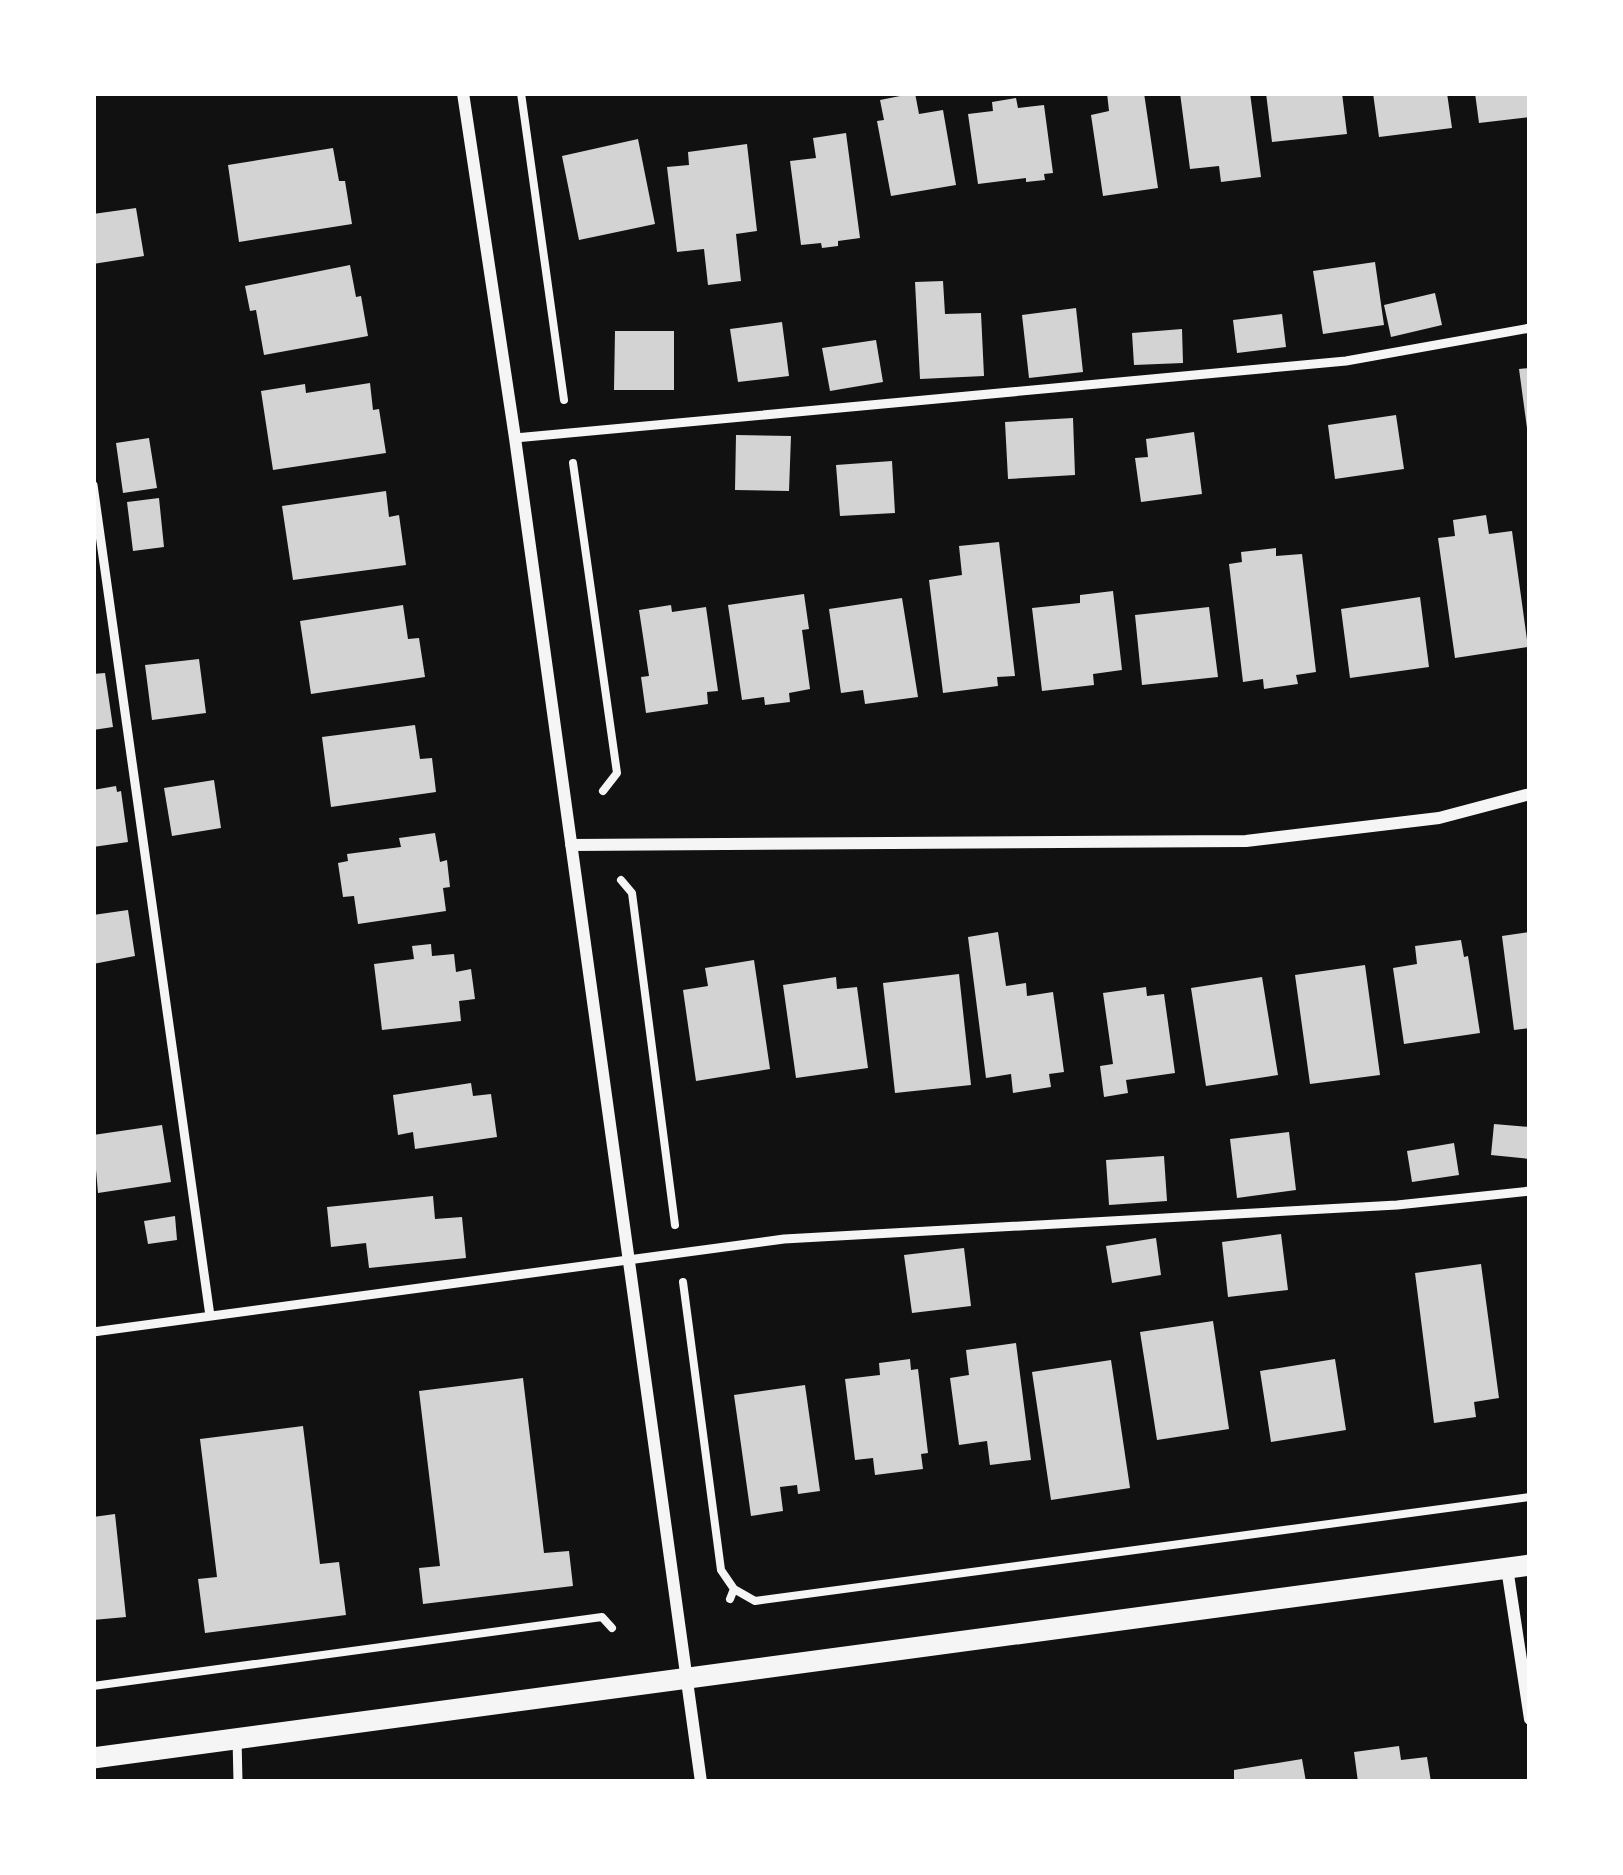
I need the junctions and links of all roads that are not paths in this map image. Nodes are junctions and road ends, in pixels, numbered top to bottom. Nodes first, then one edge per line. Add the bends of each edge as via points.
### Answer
1 (464, 93) edge
2 (1530, 328) edge
3 (515, 438) junction
4 (93, 485) edge
5 (1530, 794) edge
6 (571, 845) junction
7 (1530, 1191) edge
8 (630, 1262) junction
9 (210, 1316) junction
10 (93, 1332) edge
11 (1519, 1567) edge
12 (687, 1680) junction
13 (1530, 1719) edge
14 (237, 1738) junction
15 (93, 1758) edge
16 (238, 1782) edge
17 (701, 1782) edge

1 - 3 street
2 - 3 lane via 1346,361
3 - 6 street
4 - 9 lane
5 - 6 street via 1439,818 1246,841
6 - 8 street
7 - 8 lane via 784,1239
8 - 9 lane
8 - 12 street
9 - 10 lane
11 - 12 street
11 - 13 street
12 - 14 street
12 - 17 street
14 - 15 street
14 - 16 lane

